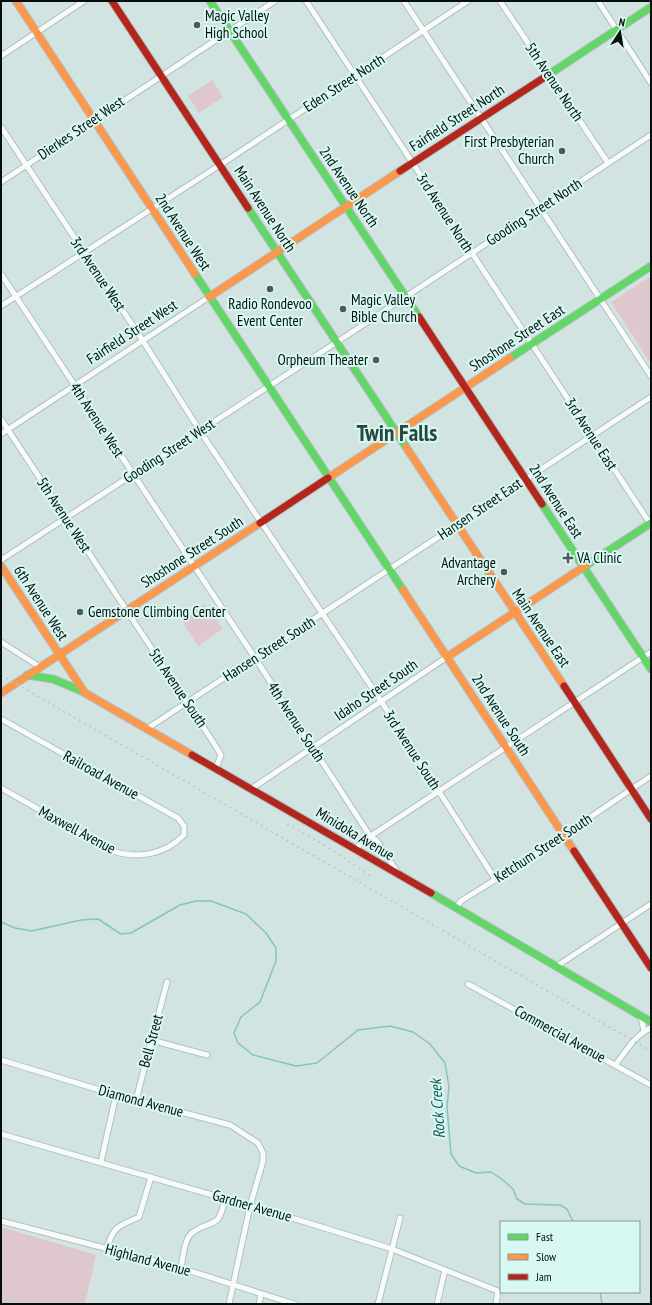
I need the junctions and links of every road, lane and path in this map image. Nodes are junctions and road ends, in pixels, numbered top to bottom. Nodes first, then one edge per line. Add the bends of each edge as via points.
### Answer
1 (16, 1) edge
2 (84, 1) edge
3 (112, 1) edge
4 (210, 1) edge
5 (275, 1) edge
6 (306, 1) edge
7 (404, 1) edge
8 (468, 1) edge
9 (500, 1) edge
10 (598, 1) edge
11 (651, 7) edge
12 (617, 29) junction
13 (230, 31) junction
14 (423, 31) junction
15 (36, 32) junction
16 (1, 56) edge
17 (548, 75) junction
18 (162, 76) junction
19 (355, 76) junction
20 (651, 83) edge
21 (481, 119) junction
22 (94, 120) junction
23 (289, 120) junction
24 (1, 127) edge
25 (651, 135) edge
26 (413, 163) junction
27 (608, 163) junction
28 (26, 165) junction
29 (220, 165) junction
30 (1, 182) edge
31 (346, 207) junction
32 (540, 208) junction
33 (152, 209) junction
34 (278, 252) junction
35 (84, 253) junction
36 (472, 253) junction
37 (651, 266) edge
38 (1, 274) edge
39 (16, 296) junction
40 (209, 297) junction
41 (406, 297) junction
42 (600, 299) junction
43 (1, 306) edge
44 (143, 341) junction
45 (337, 342) junction
46 (531, 344) junction
47 (651, 376) edge
48 (75, 385) junction
49 (270, 386) junction
50 (465, 387) junction
51 (651, 397) edge
52 (1, 419) edge
53 (8, 429) junction
54 (200, 431) junction
55 (397, 432) junction
56 (1, 434) edge
57 (592, 436) junction
58 (134, 474) junction
59 (328, 478) junction
60 (526, 479) junction
61 (66, 518) junction
62 (261, 522) junction
63 (458, 524) junction
64 (651, 524) edge
65 (1, 560) edge
66 (1, 566) edge
67 (193, 566) junction
68 (584, 567) junction
69 (390, 569) junction
70 (126, 610) junction
71 (515, 612) junction
72 (322, 614) junction
73 (1, 642) edge
74 (651, 652) edge
75 (59, 655) junction
76 (447, 657) junction
77 (643, 657) junction
78 (255, 658) junction
79 (40, 667) junction
80 (651, 669) edge
81 (27, 675) junction
82 (1, 693) edge
83 (85, 693) junction
84 (381, 701) junction
85 (574, 701) junction
86 (187, 702) junction
87 (1, 719) edge
88 (148, 728) junction
89 (312, 747) junction
90 (506, 747) junction
91 (216, 768) junction
92 (651, 776) edge
93 (1, 788) edge
94 (251, 789) junction
95 (632, 789) junction
96 (439, 791) junction
97 (651, 819) edge
98 (564, 835) junction
99 (370, 836) junction
100 (178, 841) joint
101 (355, 850) junction
102 (400, 876) junction
103 (495, 879) junction
104 (651, 904) edge
105 (456, 908) junction
106 (621, 924) junction
107 (557, 966) junction
108 (651, 968) edge
109 (167, 982) dead end
110 (468, 984) dead end
111 (640, 1016) junction
112 (651, 1022) edge
113 (651, 1028) edge
114 (644, 1031) junction
115 (151, 1040) junction
116 (207, 1055) dead end
117 (1, 1060) edge
118 (616, 1064) junction
119 (651, 1085) edge
120 (116, 1095) junction
121 (136, 1100) junction
122 (1, 1134) edge
123 (101, 1162) junction
124 (151, 1177) junction
125 (225, 1198) junction
126 (250, 1206) junction
127 (400, 1218) dead end
128 (1, 1221) edge
129 (392, 1249) junction
130 (106, 1250) junction
131 (180, 1268) junction
132 (445, 1270) junction
133 (234, 1285) junction
134 (261, 1294) junction
135 (229, 1304) edge
136 (259, 1304) edge
137 (294, 1304) edge
138 (378, 1304) edge
139 (437, 1304) edge
140 (496, 1304) edge

1 - 15 main road, 2nd Avenue West
2 - 15 street
3 - 18 main road, Main Avenue North
4 - 13 main road, 2nd Avenue North
5 - 13 street, Dierkes Street West
6 - 19 street, 3rd Avenue North
7 - 14 street
8 - 14 street, Eden Street North
9 - 17 street, 5th Avenue North
10 - 12 street
11 - 12 main road, Fairfield Street North
12 - 17 main road, Fairfield Street North
12 - 20 street
13 - 18 street, Dierkes Street West
13 - 23 main road, 2nd Avenue North
14 - 19 street, Eden Street North
14 - 21 street
15 - 16 street
15 - 22 main road, 2nd Avenue West
17 - 21 main road, Fairfield Street North
17 - 27 street, 5th Avenue North
18 - 22 street, Dierkes Street West
18 - 29 main road, Main Avenue North
19 - 23 street, Eden Street North
19 - 26 street, 3rd Avenue North
21 - 26 main road, Fairfield Street North
21 - 32 street
22 - 28 street, Dierkes Street West
22 - 33 main road, 2nd Avenue West
23 - 29 street, Eden Street North
23 - 31 main road, 2nd Avenue North
24 - 28 street, 3rd Avenue West
25 - 27 street, Gooding Street North
26 - 31 main road, Fairfield Street North
26 - 36 street, 3rd Avenue North
27 - 32 street, Gooding Street North
28 - 30 street, Dierkes Street West
28 - 35 street, 3rd Avenue West
29 - 33 street, Eden Street North
29 - 34 main road, Main Avenue North
31 - 34 main road, Fairfield Street North
31 - 41 main road, 2nd Avenue North
32 - 36 street, Gooding Street North
32 - 42 street
33 - 35 street, Eden Street North
33 - 40 main road, 2nd Avenue West
34 - 40 main road, Fairfield Street West
34 - 45 main road, Main Avenue North
35 - 39 street, Eden Street North
35 - 44 street, 3rd Avenue West
36 - 41 street, Gooding Street North
36 - 46 street, 3rd Avenue North
37 - 42 main road, Shoshone Street East
38 - 39 street, 4th Avenue West
39 - 43 street, Eden Street North
39 - 48 street, 4th Avenue West
40 - 44 street, Fairfield Street West
40 - 49 main road, 2nd Avenue West
41 - 45 street, Gooding Street North
41 - 50 main road, 2nd Avenue North
42 - 46 main road, Shoshone Street East
42 - 47 street
44 - 48 street, Fairfield Street West
44 - 54 street, 3rd Avenue West
45 - 49 street, Gooding Street West
45 - 55 main road, Main Avenue North
46 - 50 main road, Shoshone Street East
46 - 57 street, 3rd Avenue East
48 - 53 street, Fairfield Street West
48 - 58 street, 4th Avenue West
49 - 54 street, Gooding Street West
49 - 59 main road, 2nd Avenue West
50 - 55 main road, Shoshone Street East
50 - 60 main road, 2nd Avenue East
51 - 57 street, Hansen Street East
52 - 53 street, 5th Avenue West
53 - 56 street, Fairfield Street West
53 - 61 street, 5th Avenue West
54 - 58 street, Gooding Street West
54 - 62 street, 3rd Avenue West
55 - 59 main road, Shoshone Street South
55 - 63 main road, Main Avenue East
57 - 60 street, Hansen Street East
57 - 64 street, 3rd Avenue East
58 - 61 street, Gooding Street West
58 - 67 street, 4th Avenue West
59 - 62 main road, Shoshone Street South
59 - 69 main road, 2nd Avenue South
60 - 63 street, Hansen Street East
60 - 68 main road, 2nd Avenue East
61 - 65 street, Gooding Street West
61 - 70 street, 5th Avenue West
62 - 67 main road, Shoshone Street South
62 - 72 street, 3rd Avenue South
63 - 69 street, Hansen Street East
63 - 71 main road, Main Avenue East
64 - 68 main road, Idaho Street South
66 - 75 main road, 6th Avenue West
67 - 70 main road, Shoshone Street South
67 - 78 street, 4th Avenue South
68 - 71 main road, Idaho Street South
68 - 77 main road, 2nd Avenue East
69 - 72 street, Hansen Street South
69 - 76 main road, 2nd Avenue South
70 - 75 main road, Shoshone Street South
70 - 86 street, 5th Avenue South
71 - 76 main road, Idaho Street South
71 - 85 main road, Main Avenue East
72 - 78 street, Hansen Street South
72 - 84 street, 3rd Avenue South
73 - 79 street
74 - 77 street
75 - 79 main road, Shoshone Street South
75 - 83 main road, Minidoka Avenue
76 - 84 street, Idaho Street South
76 - 90 main road, 2nd Avenue South
77 - 80 main road, 2nd Avenue East
77 - 85 street
78 - 86 street, Hansen Street South
78 - 89 street, 4th Avenue South
79 - 81 main road, Shoshone Street South
81 - 82 main road, Shoshone Street South
81 - 83 main road via 53,679
83 - 88 main road, Minidoka Avenue
84 - 89 street, Idaho Street South
84 - 96 street, 3rd Avenue South
85 - 90 street
85 - 95 main road, Main Avenue East
86 - 88 street, Hansen Street South
86 - 91 street, 5th Avenue South via 221,755
87 - 100 street, Railroad Avenue via 178,818 184,826 184,835
88 - 91 main road, Minidoka Avenue
89 - 94 street, Idaho Street South
89 - 99 street, 4th Avenue South
90 - 96 street
90 - 98 main road, 2nd Avenue South
91 - 94 main road, Minidoka Avenue
92 - 95 street, Ketchum Street South
93 - 100 street, Maxwell Avenue via 112,850 124,854 149,854 174,845
94 - 101 main road, Minidoka Avenue
95 - 97 main road, Main Avenue East
95 - 98 street, Ketchum Street South
96 - 99 street
96 - 103 street, 3rd Avenue South
98 - 103 street, Ketchum Street South
98 - 106 main road, 2nd Avenue South
99 - 101 street
99 - 102 street, 4th Avenue South via 377,841
101 - 102 main road, Minidoka Avenue
102 - 105 main road, Minidoka Avenue
103 - 105 street, Ketchum Street South via 461,901
104 - 106 street
105 - 107 main road, Minidoka Avenue
106 - 107 street
106 - 108 main road, 2nd Avenue South
107 - 111 main road, Minidoka Avenue
109 - 115 street, Bell Street
110 - 118 street, Commercial Avenue
111 - 112 main road, Minidoka Avenue
111 - 114 street
113 - 114 street
114 - 118 street
115 - 116 street
115 - 121 street, Bell Street
117 - 120 street, Diamond Avenue
118 - 119 street, Commercial Avenue
120 - 121 street, Diamond Avenue
120 - 123 street
121 - 126 street, Diamond Avenue via 230,1125 258,1143 263,1153 263,1161
122 - 123 street, Gardner Avenue
123 - 124 street, Gardner Avenue
124 - 125 street, Gardner Avenue
124 - 130 street via 140,1217 116,1228
125 - 126 street, Gardner Avenue
125 - 131 street via 222,1213 217,1221 192,1232 189,1236
126 - 129 street, Gardner Avenue
126 - 133 street
127 - 129 street
128 - 130 street, Highland Avenue
129 - 132 street, Gardner Avenue
129 - 138 street
130 - 131 street, Highland Avenue
131 - 133 street, Highland Avenue
132 - 139 street
132 - 140 street, Gardner Avenue via 498,1291
133 - 134 street, Highland Avenue
133 - 135 street
134 - 136 street
134 - 137 street, Highland Avenue

